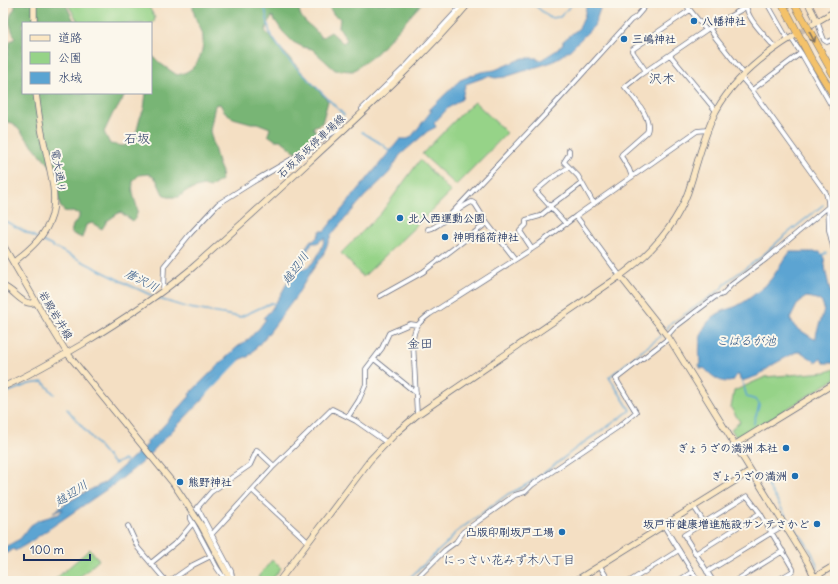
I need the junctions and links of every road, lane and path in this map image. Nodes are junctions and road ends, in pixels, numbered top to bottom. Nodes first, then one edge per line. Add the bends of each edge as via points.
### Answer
1 (34, 3) edge
2 (464, 3) edge
3 (469, 3) edge
4 (648, 3) edge
5 (685, 3) edge
6 (768, 3) edge
7 (782, 3) edge
8 (794, 3) edge
9 (808, 3) edge
10 (746, 5) edge
11 (690, 10) junction
12 (835, 10) edge
13 (34, 22) edge
14 (815, 23) junction
15 (708, 29) junction
16 (791, 38) junction
17 (835, 39) edge
18 (775, 48) junction
19 (801, 53) junction
20 (670, 55) junction
21 (646, 71) junction
22 (742, 75) junction
23 (835, 77) edge
24 (752, 90) junction
25 (36, 94) edge
26 (835, 97) edge
27 (716, 111) junction
28 (835, 112) edge
29 (347, 127) junction
30 (708, 130) junction
31 (569, 150) dead end
32 (569, 166) junction
33 (632, 177) junction
34 (582, 183) junction
35 (594, 204) junction
36 (551, 206) junction
37 (828, 207) junction
38 (451, 214) junction
39 (576, 216) junction
40 (487, 223) junction
41 (566, 224) junction
42 (428, 229) dead end
43 (3, 245) edge
44 (532, 249) junction
45 (835, 255) edge
46 (515, 259) junction
47 (14, 262) junction
48 (620, 276) junction
49 (3, 286) edge
50 (161, 293) junction
51 (380, 296) dead end
52 (36, 302) junction
53 (417, 324) junction
54 (668, 337) junction
55 (68, 353) junction
56 (374, 359) junction
57 (835, 383) edge
58 (3, 387) edge
59 (416, 394) junction
60 (417, 415) junction
61 (348, 417) junction
62 (386, 442) junction
63 (734, 445) junction
64 (274, 466) junction
65 (750, 471) junction
66 (253, 491) junction
67 (197, 507) junction
68 (694, 507) junction
69 (760, 513) junction
70 (704, 522) junction
71 (193, 523) junction
72 (784, 525) junction
73 (128, 526) dead end
74 (664, 526) junction
75 (771, 532) junction
76 (212, 534) junction
77 (308, 542) junction
78 (679, 550) junction
79 (783, 551) junction
80 (696, 554) junction
81 (211, 556) junction
82 (151, 563) junction
83 (835, 565) edge
84 (600, 566) junction
85 (692, 572) junction
86 (707, 572) junction
87 (815, 579) edge
88 (166, 581) edge
89 (170, 581) edge
90 (226, 581) edge
91 (232, 581) edge
92 (279, 581) edge
93 (414, 581) edge
94 (575, 581) edge
95 (609, 581) edge
96 (630, 581) edge
97 (678, 581) edge
98 (698, 581) edge
99 (713, 581) edge
100 (735, 581) edge
101 (776, 581) edge

1 - 13 street
2 - 29 street
3 - 29 street, 石坂高坂停車場線 via 417,60
4 - 38 street
5 - 11 street
6 - 16 street
7 - 26 highway via 810,57
8 -> 23 highway
9 - 14 street
10 - 15 street
10 - 18 street via 755,24
11 - 15 street
11 - 21 street via 633,49
12 - 14 street
14 - 17 street via 824,40 827,42
15 - 20 street
15 - 22 street
16 - 18 street
16 - 19 street
18 - 22 street
19 - 24 street
19 - 28 street
20 - 21 street
20 - 27 street
21 - 33 street via 625,87 640,106 649,127 647,132 621,156
22 - 24 street
22 - 27 street
24 - 37 street via 826,194
25 - 47 street, 電大通り via 54,196 52,215 35,244
27 - 30 street
29 - 50 street, 石坂高坂停車場線
29 - 50 street via 337,130 218,204 164,266
30 - 33 street via 697,131
30 - 48 street via 688,193 672,224 648,253
31 - 32 street via 564,162
32 - 34 street
32 - 36 street via 536,191
33 - 35 street
34 - 35 street
34 - 36 street
35 - 39 street
36 - 41 street
36 - 44 street via 540,216 526,220 526,225 520,231
37 - 45 street via 829,230
37 - 54 street via 722,295 715,297 674,328
38 - 40 street via 472,202
38 - 42 street
39 - 41 street
39 - 48 street
40 - 46 street
40 - 51 street via 423,272
41 - 44 street
43 - 47 street, 岩殿岩井線
44 - 46 street
46 - 53 street
47 - 52 street, 岩殿岩井線
48 - 54 street
48 - 60 street
49 - 52 street via 26,303
50 - 55 street, 石坂高坂停車場線
52 - 55 street, 岩殿岩井線
53 - 56 street via 410,324 389,333
53 - 59 street via 413,341
54 - 63 street
54 - 93 street via 616,379 636,412 525,492 515,495 463,532 456,542
55 - 58 street, 岩殿岩井線
55 - 91 street, bridge via 173,483 201,525
56 - 59 street
56 - 61 street via 366,369 366,384
57 - 63 street
59 - 60 street
60 - 62 street
61 - 62 street
61 - 64 street via 332,409
62 - 77 street
63 - 65 street
64 - 66 street
64 - 67 street via 257,450 250,465 211,492
65 - 68 street
65 - 72 street
66 - 76 street
66 - 77 street
67 - 71 street via 191,515
67 - 76 street
68 - 70 street
68 - 74 street
69 - 70 street via 747,496
69 - 75 street
69 - 80 street
70 - 80 street via 684,535
71 - 81 street
71 - 82 street via 178,542
72 - 75 street
72 - 87 street
73 - 82 street via 138,548
74 - 78 street
74 - 84 street
75 - 79 street
75 - 86 street
76 - 91 street via 231,571
77 - 92 street
78 - 85 street
78 - 96 street
79 - 100 street
79 - 101 street via 793,570
80 - 86 street
81 - 89 street
81 - 90 street
82 - 88 street
83 - 87 street
84 - 94 street
84 - 95 street
85 - 97 street
85 - 98 street
86 - 99 street

